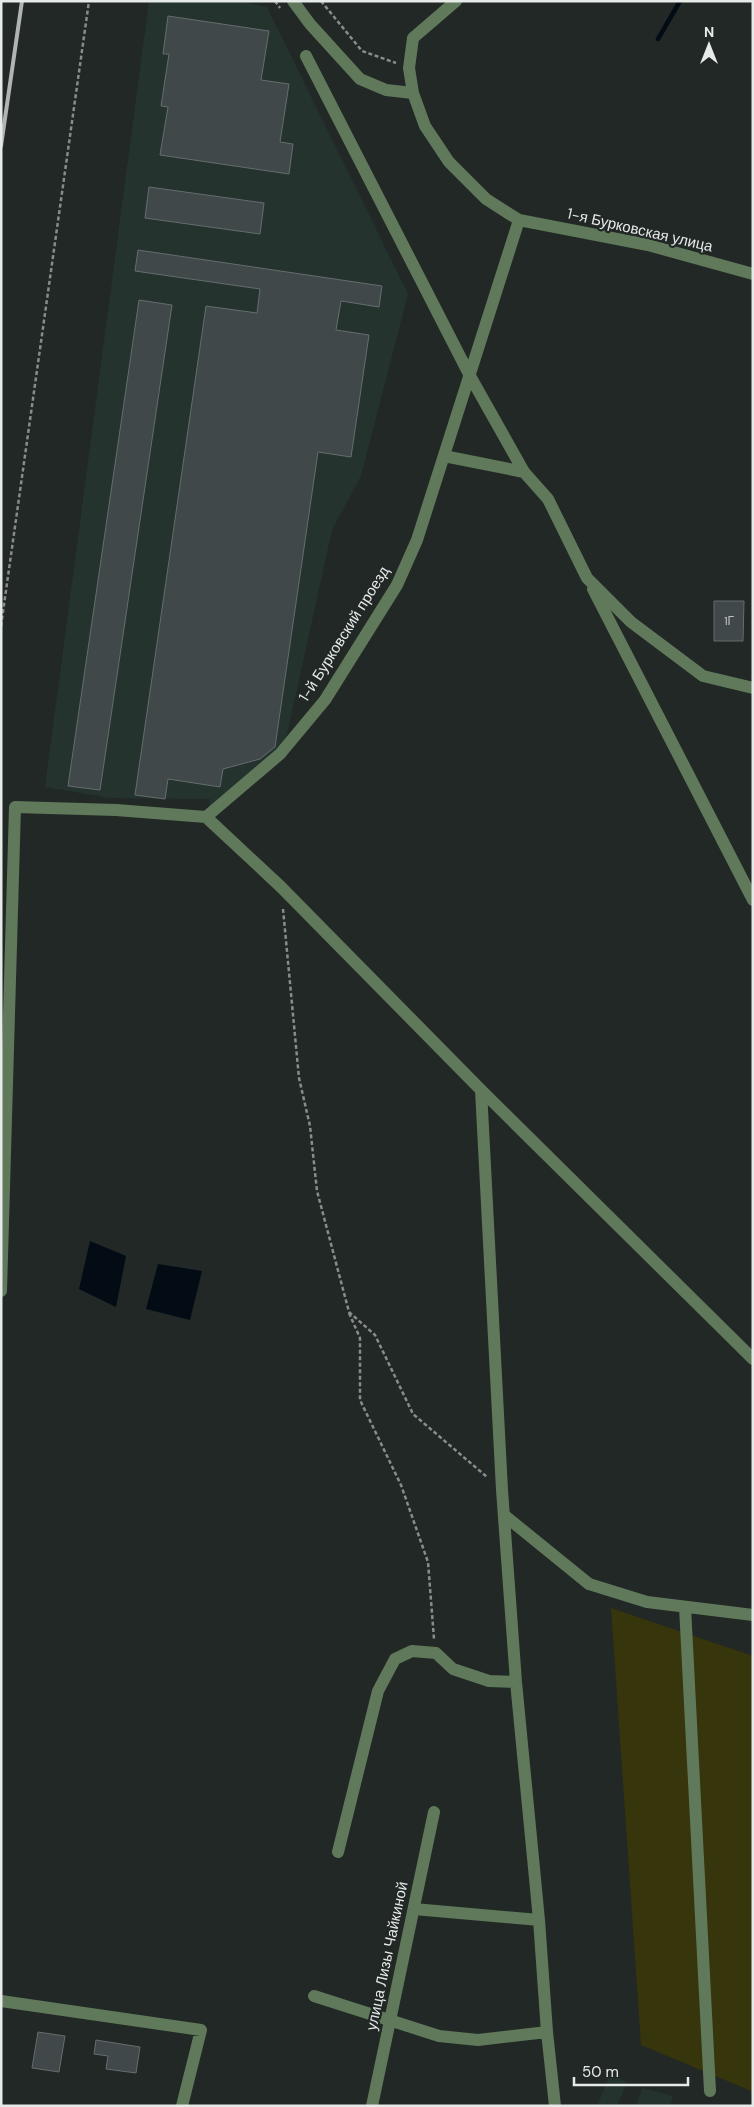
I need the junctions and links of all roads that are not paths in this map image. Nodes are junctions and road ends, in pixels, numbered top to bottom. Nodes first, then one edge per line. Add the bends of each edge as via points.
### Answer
1 (293, 1) edge
2 (456, 1) edge
3 (306, 56) dead end
4 (413, 93) junction
5 (519, 220) junction
6 (753, 274) edge
7 (470, 376) junction
8 (444, 456) junction
9 (524, 472) junction
10 (587, 578) junction
11 (753, 688) edge
12 (206, 817) junction
13 (753, 900) edge
14 (481, 1090) junction
15 (1, 1291) edge
16 (753, 1359) edge
17 (504, 1515) junction
18 (685, 1607) junction
19 (753, 1615) edge
20 (516, 1682) junction
21 (434, 1812) dead end
22 (338, 1852) dead end
23 (414, 1909) junction
24 (540, 1920) junction
25 (314, 1996) dead end
26 (1, 2000) edge
27 (390, 2020) junction
28 (547, 2032) junction
29 (710, 2091) dead end
30 (182, 2106) edge
31 (372, 2106) edge
32 (555, 2106) edge

1 - 4 street via 360,79 386,90
2 - 4 street via 413,38 409,68
3 - 7 street
4 - 5 street via 425,126 449,162 486,198
5 - 6 street, 1-я Бурковская улица via 648,245
5 - 7 street, 1-й Бурковский проезд
7 - 8 street, 1-й Бурковский проезд
7 - 9 street
8 - 9 street
8 - 12 street, 1-й Бурковский проезд via 417,540 398,585 325,700 280,754
9 - 10 street via 548,499
10 - 11 street via 631,622 704,676
10 - 13 street
12 - 14 street via 281,887
12 - 15 street via 15,807
14 - 16 street
14 - 17 street
17 - 18 street via 589,1584 647,1602
17 - 20 street
18 - 19 street
18 - 29 street
20 - 22 street via 489,1681 453,1669 436,1653 412,1651 395,1659 378,1691
20 - 24 street
21 - 23 street, улица Лизы Чайкиной
23 - 24 street
23 - 27 street, улица Лизы Чайкиной
24 - 28 street
25 - 27 street
26 - 30 street via 201,2030
27 - 28 street via 439,2036 478,2040
27 - 31 street, улица Лизы Чайкиной
28 - 32 street

